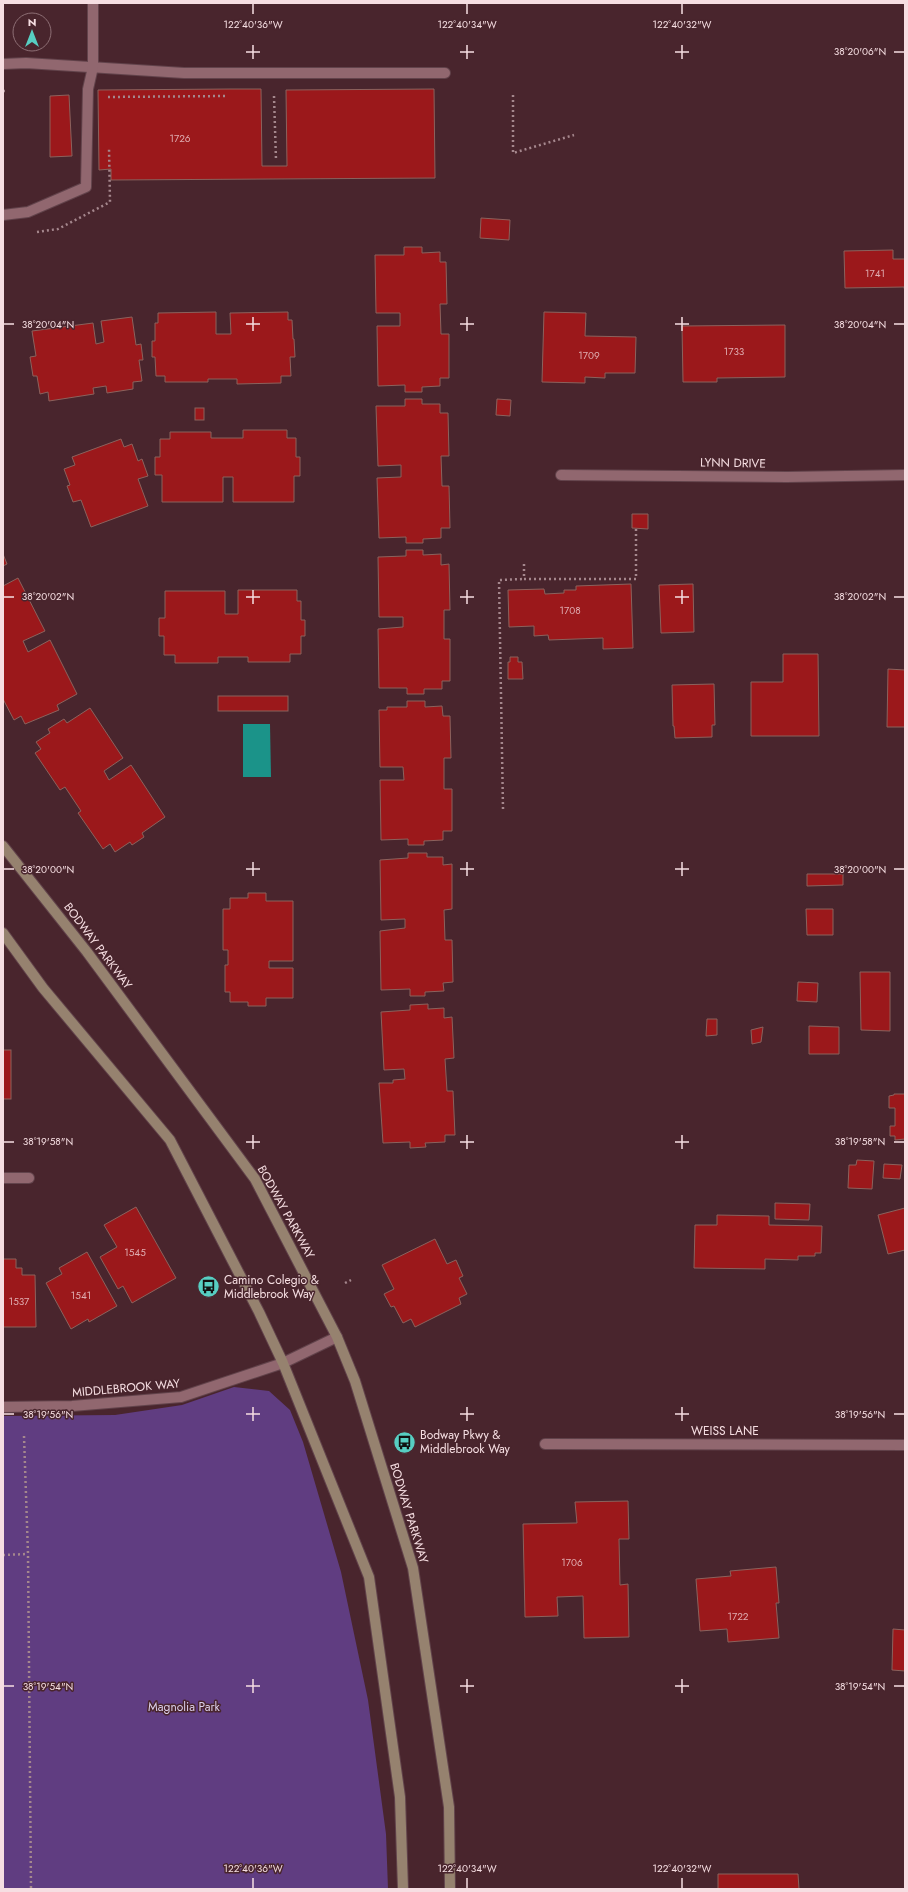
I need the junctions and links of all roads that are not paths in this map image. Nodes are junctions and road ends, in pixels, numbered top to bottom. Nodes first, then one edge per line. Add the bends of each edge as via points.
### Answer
1 (93, 3) edge
2 (3, 64) edge
3 (93, 67) junction
4 (445, 73) dead end
5 (3, 215) edge
6 (561, 475) dead end
7 (905, 475) edge
8 (3, 846) edge
9 (3, 933) edge
10 (3, 1178) edge
11 (29, 1178) dead end
12 (337, 1337) junction
13 (283, 1363) junction
14 (3, 1407) edge
15 (545, 1444) dead end
16 (905, 1444) edge
17 (403, 1889) edge
18 (450, 1889) edge

1 - 3 street
2 - 3 street
3 - 4 street via 184,73
3 - 5 street via 88,89 86,187 28,212
6 - 7 street, LYNN DRIVE
8 - 12 street, BODWAY PARKWAY via 88,952 255,1179
9 - 13 street via 43,988 170,1140
10 - 11 street
12 - 13 street, MIDDLEBROOK WAY
12 - 18 street, BODWAY PARKWAY via 356,1381 413,1568 449,1807
13 - 14 street, MIDDLEBROOK WAY via 180,1397 72,1406
13 - 17 street via 369,1577 400,1797
15 - 16 street, WEISS LANE

